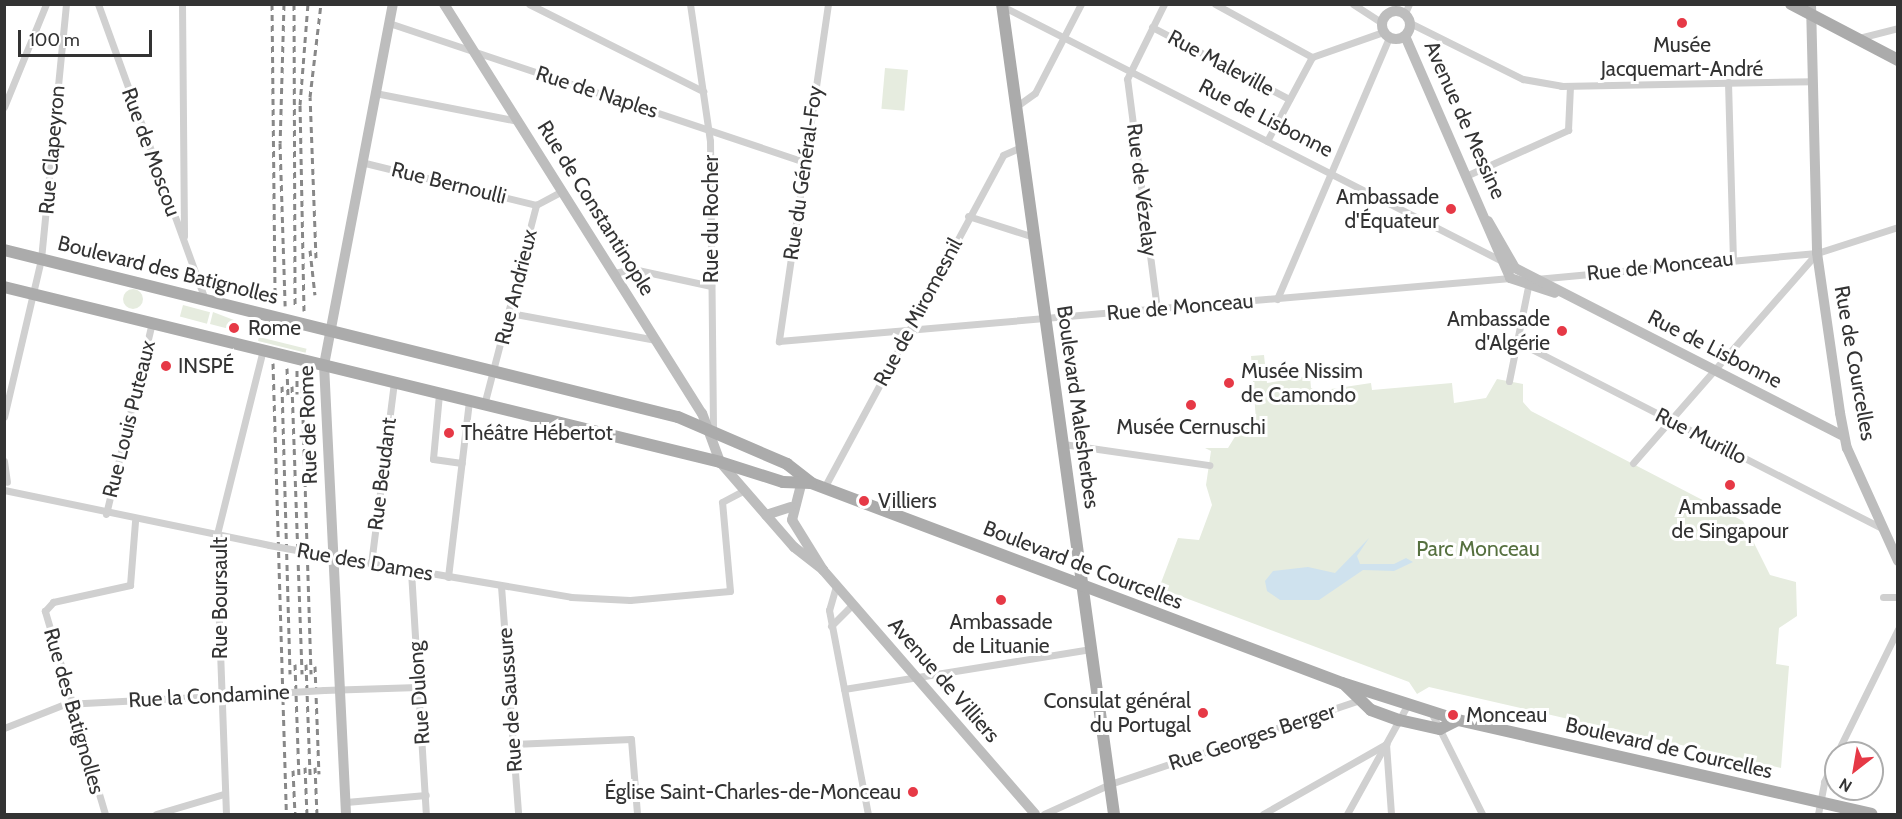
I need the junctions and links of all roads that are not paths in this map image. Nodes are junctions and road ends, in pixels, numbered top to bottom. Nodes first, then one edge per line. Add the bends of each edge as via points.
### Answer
1 (46, 4) edge
2 (66, 4) edge
3 (98, 4) edge
4 (182, 4) edge
5 (393, 4) edge
6 (444, 4) edge
7 (529, 4) edge
8 (690, 4) edge
9 (828, 4) edge
10 (1081, 4) edge
11 (1164, 4) edge
12 (1215, 4) edge
13 (1353, 4) edge
14 (1791, 4) edge
15 (1001, 5) edge
16 (1391, 7) edge
17 (1812, 10) edge
18 (1408, 13) edge
19 (389, 23) junction
20 (1152, 27) junction
21 (1898, 28) edge
22 (1385, 30) junction
23 (1405, 36) junction
24 (1064, 37) junction
25 (1856, 39) junction
26 (473, 51) junction
27 (1312, 57) junction
28 (1898, 60) edge
29 (1129, 70) junction
30 (1814, 81) junction
31 (1728, 82) junction
32 (1570, 86) junction
33 (703, 92) junction
34 (375, 93) junction
35 (1289, 99) junction
36 (1017, 106) junction
37 (4, 107) edge
38 (518, 121) junction
39 (708, 128) junction
40 (1267, 141) junction
41 (1023, 146) junction
42 (361, 162) junction
43 (804, 162) junction
44 (1331, 173) junction
45 (1468, 175) junction
46 (562, 191) junction
47 (536, 204) junction
48 (968, 216) junction
49 (1488, 221) junction
50 (1898, 227) edge
51 (1034, 237) junction
52 (184, 242) junction
53 (1817, 248) junction
54 (4, 250) edge
55 (41, 259) junction
56 (1733, 259) junction
57 (1502, 261) junction
58 (1515, 268) junction
59 (614, 273) junction
60 (1510, 278) junction
61 (1532, 283) junction
62 (711, 286) junction
63 (4, 287) edge
64 (34, 294) junction
65 (205, 299) junction
66 (1277, 299) junction
67 (1157, 309) junction
68 (510, 313) junction
69 (1046, 319) junction
70 (152, 323) junction
71 (328, 329) junction
72 (907, 331) junction
73 (656, 340) junction
74 (779, 340) joint
75 (1518, 342) junction
76 (263, 350) junction
77 (324, 365) junction
78 (495, 369) junction
79 (1713, 371) junction
80 (1509, 381) dead end
81 (394, 383) junction
82 (439, 394) junction
83 (694, 400) junction
84 (714, 401) junction
85 (469, 402) junction
86 (484, 405) junction
87 (4, 417) edge
88 (1670, 420) junction
89 (713, 434) junction
90 (1844, 436) junction
91 (1063, 444) junction
92 (4, 461) edge
93 (720, 462) junction
94 (462, 463) junction
95 (1633, 463) dead end
96 (1209, 465) dead end
97 (4, 473) edge
98 (805, 481) junction
99 (7, 482) junction
100 (824, 488) junction
101 (745, 490) junction
102 (7, 491) edge
103 (791, 507) junction
104 (106, 514) junction
105 (766, 515) junction
106 (135, 521) junction
107 (1884, 530) junction
108 (216, 538) junction
109 (332, 558) junction
110 (1898, 561) edge
111 (370, 564) junction
112 (823, 570) junction
113 (411, 571) junction
114 (448, 577) junction
115 (501, 586) junction
116 (837, 586) junction
117 (1084, 587) junction
118 (1883, 597) dead end
119 (1898, 597) edge
120 (853, 604) junction
121 (831, 626) junction
122 (1898, 629) edge
123 (1091, 649) junction
124 (915, 676) junction
125 (1342, 682) junction
126 (418, 687) junction
127 (340, 689) junction
128 (844, 689) junction
129 (1376, 693) junction
130 (221, 696) junction
131 (1361, 700) junction
132 (72, 704) junction
133 (1408, 704) junction
134 (1431, 711) junction
135 (1399, 720) junction
136 (1458, 720) junction
137 (4, 728) edge
138 (1440, 729) junction
139 (1843, 741) edge
140 (513, 744) junction
141 (1386, 744) junction
142 (1110, 784) junction
143 (224, 794) junction
144 (1824, 794) edge
145 (426, 795) junction
146 (346, 802) junction
147 (1819, 809) edge
148 (105, 814) edge
149 (156, 814) edge
150 (226, 814) edge
151 (346, 814) edge
152 (426, 814) edge
153 (518, 814) edge
154 (637, 814) edge
155 (868, 814) edge
156 (1035, 814) edge
157 (1044, 814) edge
158 (1114, 814) edge
159 (1263, 814) edge
160 (1347, 814) edge
161 (1391, 814) edge
162 (1482, 814) edge
163 (1871, 814) edge

1 - 37 street
2 - 55 street, Rue Clapeyron
3 - 52 street, Rue de Moscou
4 - 52 street
5 - 19 main road, Rue de Rome
6 - 26 main road, Rue de Constantinople
7 - 33 street
8 - 33 street, Rue du Rocher
9 - 43 street, Rue du Général-Foy
10 - 24 street
11 - 20 street
12 - 27 street
13 - 22 street
14 - 17 main road
15 - 24 street, Rue de Lisbonne
15 - 36 main road, Boulevard Malesherbes
16 - 18 main road
16 - 22 main road
17 - 25 main road
17 - 30 main road
18 - 23 main road
18 - 32 street via 1523,79
19 - 26 street, Rue de Naples
19 - 34 main road, Rue de Rome
20 - 29 street
20 - 35 street, Rue Maleville
21 - 25 street
22 - 23 main road
22 - 27 street
22 - 44 street
23 - 45 main road, Avenue de Messine
24 - 29 street, Rue de Lisbonne
24 - 36 street via 1035,93
25 - 28 main road
26 - 38 main road, Rue de Constantinople
26 - 39 street, Rue de Naples
27 - 35 street
29 - 40 street, Rue de Lisbonne
29 - 67 street, Rue de Vézelay
30 - 31 street
30 - 53 main road
31 - 32 street
31 - 56 street
32 - 45 street via 1568,130
33 - 39 street, Rue du Rocher
34 - 38 street
34 - 42 main road, Rue de Rome
35 - 40 street
36 - 41 main road, Boulevard Malesherbes
38 - 46 main road, Rue de Constantinople
39 - 43 street, Rue de Naples
39 - 62 street, Rue du Rocher
40 - 44 street, Rue de Lisbonne
41 - 48 street, Rue de Miromesnil via 1003,155
41 - 51 main road, Boulevard Malesherbes
42 - 47 street, Rue Bernoulli
42 - 71 main road, Rue de Rome
43 - 74 street, Rue du Général-Foy
44 - 57 street, Rue de Lisbonne
44 - 66 street
45 - 49 main road, Avenue de Messine
46 - 47 street
46 - 59 main road, Rue de Constantinople
47 - 68 street, Rue Andrieux
48 - 51 street
48 - 72 street, Rue de Miromesnil
49 - 57 main road, Avenue de Messine
49 - 58 main road, Avenue de Messine
50 - 53 street via 1829,248
51 - 69 main road, Boulevard Malesherbes
52 - 65 street, Rue de Moscou
53 - 56 street, Rue de Monceau via 1795,255
53 - 79 street
53 - 90 main road, Rue de Courcelles
54 - 55 main road, Boulevard des Batignolles
55 - 64 street, Boulevard des Batignolles
55 - 65 main road, Boulevard des Batignolles
56 - 61 street, Rue de Monceau
57 - 58 street, Rue de Lisbonne
57 - 60 main road, Avenue de Messine
58 - 61 main road
59 - 62 street via 633,269
59 - 73 main road, Rue de Constantinople
60 - 61 main road
60 - 66 street, Rue de Monceau
61 - 75 street
61 - 79 main road, Rue de Lisbonne via 1569,296
62 - 84 street, Rue du Rocher
63 - 64 main road
64 - 70 main road
64 - 87 street, Boulevard des Batignolles
65 - 71 main road, Boulevard des Batignolles
66 - 67 street, Rue de Monceau
67 - 69 street, Rue de Monceau
68 - 73 street
68 - 78 street, Rue Andrieux
69 - 72 street, Rue de Monceau
69 - 91 main road, Boulevard Malesherbes
70 - 76 main road
70 - 104 street, Rue Louis Puteaux
71 - 77 main road, Rue de Rome
71 - 78 main road, Boulevard des Batignolles
72 - 74 street, Rue de Monceau
72 - 100 street, Rue de Miromesnil
73 - 83 main road, Rue de Constantinople
75 - 80 street
75 - 88 street, Rue Murillo
76 - 77 main road
76 - 108 street, Rue Boursault
77 - 81 main road
77 - 109 main road, Rue de Rome
78 - 86 street
78 - 89 main road, Boulevard des Batignolles via 678,417
79 - 88 street
79 - 90 main road, Rue de Lisbonne
81 - 82 main road
81 - 111 street, Rue Beudant
82 - 85 main road
82 - 94 street via 433,459
83 - 84 street
83 - 89 main road, Rue de Constantinople
84 - 89 street, Rue du Rocher
85 - 86 main road
85 - 94 street
86 - 93 main road
88 - 95 street
88 - 107 street, Rue Murillo
89 - 93 main road, Rue de Constantinople
89 - 98 main road, Boulevard de Courcelles
90 - 107 main road, Rue de Courcelles
91 - 96 street
91 - 117 main road, Boulevard Malesherbes
92 - 99 street
93 - 98 main road, Boulevard de Courcelles
93 - 101 main road, Avenue de Villiers
94 - 114 street
97 - 99 street
98 - 100 main road, Boulevard de Courcelles
98 - 103 main road
99 - 102 street
100 - 117 main road, Boulevard de Courcelles
101 - 105 main road, Avenue de Villiers
101 - 115 street, Rue des Dames via 722,502 730,591 630,600
102 - 104 street, Rue des Dames
103 - 105 main road
103 - 112 main road, Avenue de Villiers via 793,524
104 - 106 street, Rue des Dames
105 - 112 main road, Avenue de Villiers
106 - 108 street, Rue des Dames
106 - 132 street, Rue des Batignolles via 130,585 45,608
107 - 110 main road, Rue de Courcelles
108 - 109 street, Rue des Dames, bridge
108 - 130 street, Rue Boursault
109 - 111 street, Rue des Dames
109 - 127 main road, Rue de Rome
111 - 113 street, Rue des Dames
112 - 116 main road, Avenue de Villiers
113 - 114 street, Rue des Dames
113 - 126 street, Rue Dulong
114 - 115 street, Rue des Dames
115 - 140 street, Rue de Saussure
116 - 120 main road, Avenue de Villiers
116 - 121 street via 829,602
117 - 123 main road, Boulevard Malesherbes
117 - 125 main road, Boulevard de Courcelles
118 - 119 street
120 - 121 street
120 - 124 main road, Avenue de Villiers
121 - 128 street
122 - 139 street
123 - 124 street
123 - 142 main road, Boulevard Malesherbes
124 - 128 street
124 - 156 main road, Avenue de Villiers
125 - 129 main road, Boulevard de Courcelles
125 - 131 main road
126 - 127 street, Rue la Condamine
126 - 145 street, Rue Dulong
127 - 130 street, Rue la Condamine, bridge
127 - 146 main road, Rue de Rome
128 - 155 street
129 - 131 street, Rue Georges Berger
129 - 133 main road, Boulevard de Courcelles
130 - 132 street, Rue la Condamine
130 - 143 street, Rue Boursault
131 - 135 main road
131 - 142 street, Rue Georges Berger
132 - 137 street, Rue la Condamine
132 - 148 street, Rue des Batignolles
133 - 134 main road, Boulevard de Courcelles
133 - 135 street
134 - 136 main road, Boulevard de Courcelles
134 - 138 street
135 - 138 main road
135 - 141 street
136 - 138 main road
136 - 147 main road, Boulevard de Courcelles
138 - 162 street
140 - 153 street, Rue de Saussure
140 - 154 street via 631,739
141 - 159 street
141 - 160 street
141 - 161 street
142 - 157 street, Rue Georges Berger
142 - 158 main road, Boulevard Malesherbes
143 - 149 street
143 - 150 street, Rue Boursault
144 - 147 street
145 - 146 street
145 - 152 street, Rue Dulong
146 - 151 main road, Rue de Rome
147 - 163 main road, Boulevard de Courcelles

